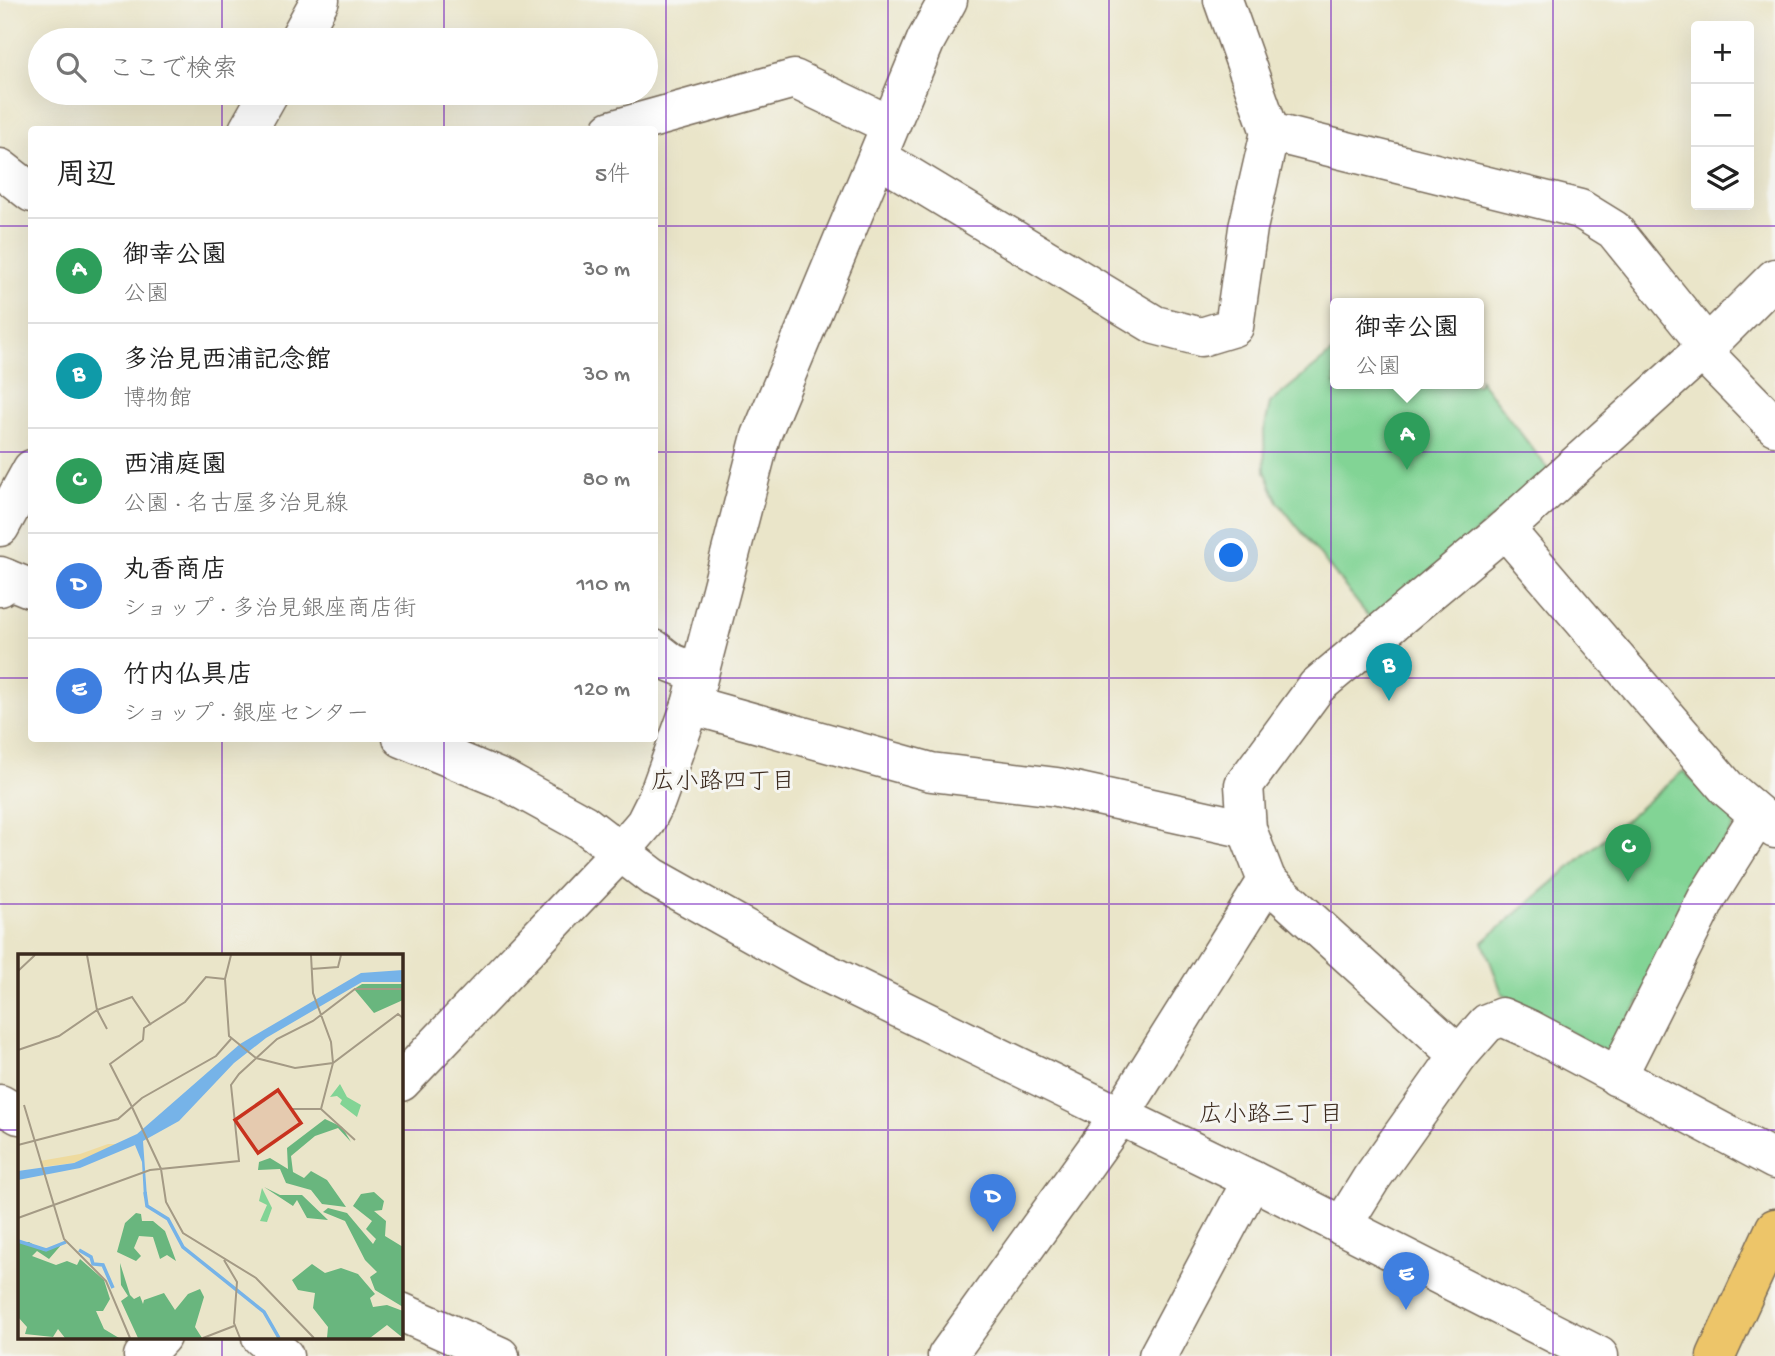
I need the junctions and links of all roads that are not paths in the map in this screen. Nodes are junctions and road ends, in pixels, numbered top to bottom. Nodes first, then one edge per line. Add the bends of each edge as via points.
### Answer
1 (320, 0) edge
2 (948, 0) edge
3 (1223, 0) edge
4 (305, 28) edge
5 (262, 105) edge
6 (250, 126) edge
7 (625, 126) edge
8 (1270, 132) junction
9 (885, 142) junction
10 (0, 169) edge
11 (28, 190) edge
12 (1775, 278) edge
13 (1702, 351) junction
14 (1775, 426) edge
15 (28, 476) edge
16 (0, 527) edge
17 (1505, 529) junction
18 (658, 652) edge
19 (695, 689) junction
20 (412, 742) edge
21 (1766, 823) edge
22 (1247, 829) junction
23 (621, 851) junction
24 (1267, 881) junction
25 (1459, 1055) junction
26 (1617, 1077) junction
27 (402, 1081) edge
28 (0, 1104) edge
29 (18, 1114) edge
30 (1119, 1117) junction
31 (1775, 1160) edge
32 (1252, 1180) junction
33 (1342, 1226) junction
34 (1775, 1228) edge
35 (402, 1312) edge
36 (160, 1338) edge
37 (262, 1338) edge
38 (143, 1356) edge
39 (284, 1356) edge
40 (500, 1356) edge
41 (947, 1356) edge
42 (1158, 1356) edge
43 (1599, 1356) edge
44 (1716, 1356) edge

1 - 4 street
2 - 9 street via 926,40
3 - 8 street
5 - 6 street
7 - 9 street via 794,79
8 - 9 street via 1248,228 1234,327 1201,337 1155,325
8 - 13 street via 1580,209 1614,230 1697,333
9 - 19 street via 761,436
10 - 11 street
12 - 13 street
13 - 14 street
13 - 17 street
15 - 16 street
17 - 21 street via 1727,788
17 - 22 street via 1317,686 1244,785
18 - 19 street
19 - 22 street via 931,772 1056,787
19 - 23 street via 656,801 645,823
20 - 23 street via 505,780 584,824
21 - 26 street via 1708,896
22 - 24 street
23 - 27 street
23 - 30 street via 653,877 810,965
24 - 25 street
24 - 30 street
25 - 26 street via 1487,1023 1502,1017
25 - 33 street
26 - 31 street
28 - 29 street
30 - 32 street
30 - 41 street
32 - 33 street
32 - 42 street
33 - 43 street
34 - 44 main road
35 - 40 street
36 - 38 street
37 - 39 street

